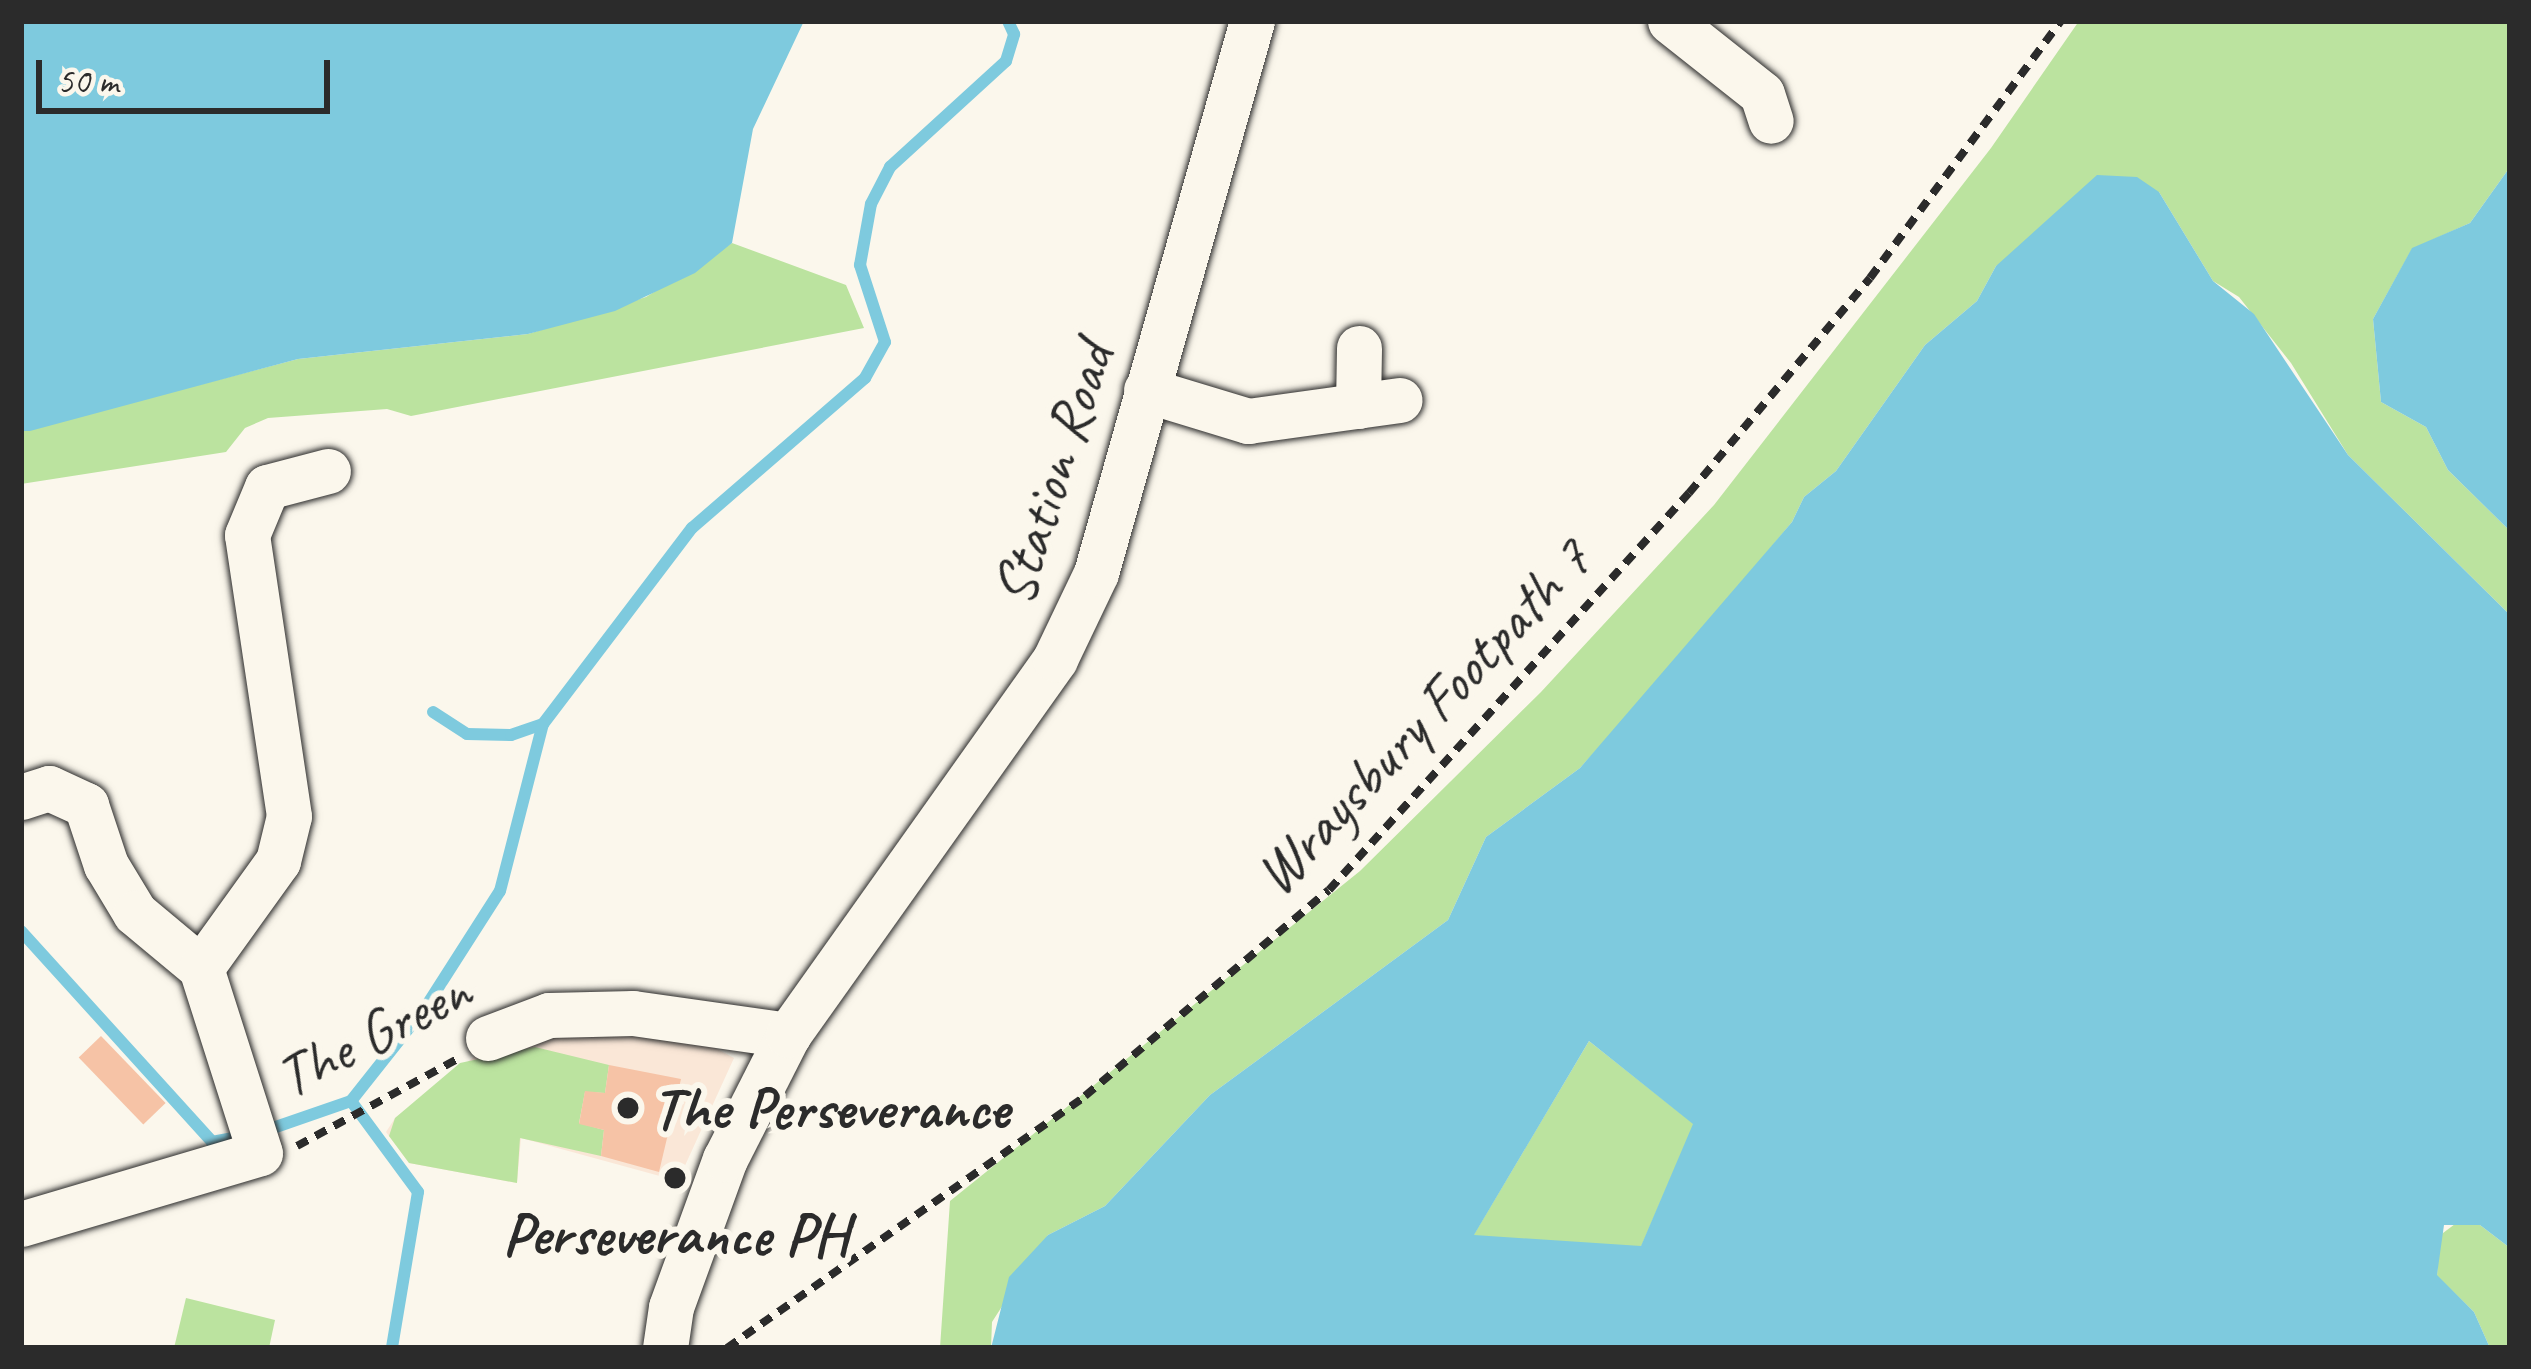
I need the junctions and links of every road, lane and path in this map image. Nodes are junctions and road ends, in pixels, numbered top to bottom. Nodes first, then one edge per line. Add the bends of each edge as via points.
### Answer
1 (1252, 21) edge
2 (1670, 21) edge
3 (2061, 21) edge
4 (1771, 121) dead end
5 (1359, 348) dead end
6 (1146, 390) junction
7 (328, 471) dead end
8 (21, 797) edge
9 (201, 968) junction
10 (788, 1035) junction
11 (488, 1038) joint
12 (260, 1153) junction
13 (21, 1224) edge
14 (664, 1348) edge
15 (727, 1348) edge

1 - 6 street, Station Road
2 - 4 street via 1762,94
3 - 15 path, Wraysbury Footpath 7 via 1870,278 1735,439 1329,890 1085,1096
5 - 6 street via 1379,403 1248,422
6 - 10 street, Station Road via 1096,573 1055,659
7 - 9 street via 267,487 248,535 289,815 278,861
8 - 9 street via 49,788 86,805 106,865 135,913
9 - 12 street
10 - 11 street, The Green via 633,1013 549,1015
10 - 14 street, Station Road via 725,1160
11 - 12 path, The Green via 419,1086 305,1144
12 - 13 street, The Green

